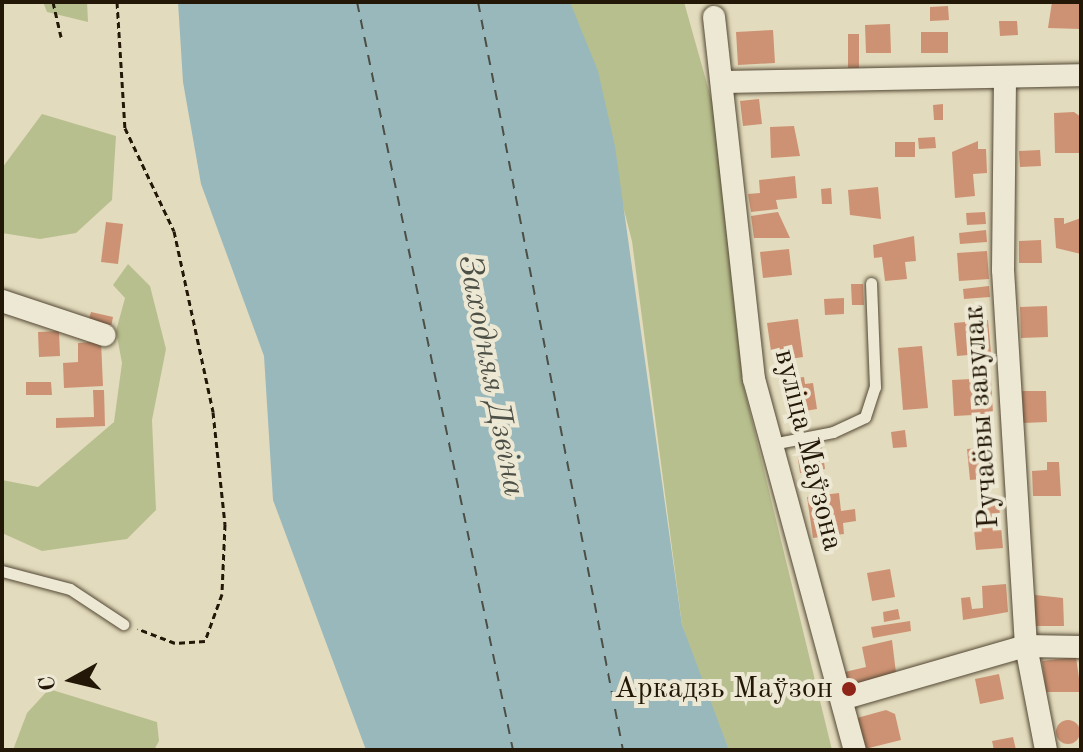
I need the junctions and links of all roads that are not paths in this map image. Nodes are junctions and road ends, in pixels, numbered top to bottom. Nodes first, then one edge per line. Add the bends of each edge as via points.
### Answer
1 (714, 17) dead end
2 (1081, 75) edge
3 (1005, 79) junction
4 (722, 82) junction
5 (871, 283) dead end
6 (2, 301) edge
7 (104, 335) dead end
8 (772, 444) junction
9 (2, 571) edge
10 (123, 624) road end
11 (1026, 646) junction
12 (1081, 647) edge
13 (842, 699) junction
14 (855, 750) edge
15 (1046, 750) edge

1 - 4 street, вуліца Маўзона
2 - 3 street
3 - 4 street
3 - 11 street, Ручаёвы завулак via 1003,270
4 - 8 street, вуліца Маўзона via 754,379
5 - 8 lane via 875,387 865,417 833,432
6 - 7 street
8 - 13 street, вуліца Маўзона
9 - 10 lane via 70,589
11 - 12 street
11 - 13 street
11 - 15 street, Ручаёвы завулак
13 - 14 street, вуліца Маўзона

